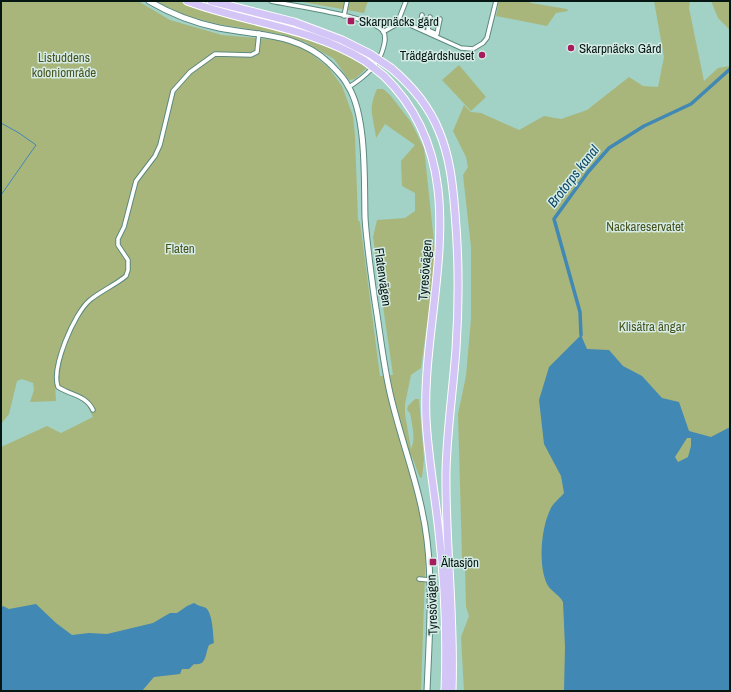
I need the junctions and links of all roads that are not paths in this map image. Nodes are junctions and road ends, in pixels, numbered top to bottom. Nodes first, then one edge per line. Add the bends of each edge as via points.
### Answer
1 (149, 1) edge
2 (186, 1) edge
3 (211, 1) edge
4 (271, 1) edge
5 (347, 1) edge
6 (406, 1) edge
7 (496, 1) edge
8 (422, 15) dead end
9 (344, 16) junction
10 (430, 17) dead end
11 (440, 19) dead end
12 (399, 20) junction
13 (428, 30) junction
14 (383, 32) junction
15 (259, 33) junction
16 (349, 87) junction
17 (93, 410) dead end
18 (419, 579) dead end
19 (430, 580) junction
20 (427, 691) edge
21 (445, 691) edge
22 (452, 691) edge

1 - 15 street, Flatenvägen via 182,17 219,28
2 - 21 highway, Tyresövägen, bridge via 292,30 336,46 365,61 384,76 411,109 424,136 433,167 438,205 439,271 427,361 425,402 444,585
3 - 22 highway, Tyresövägen, bridge via 294,22 370,54 391,68 416,92 439,131 449,164 458,266 458,319 446,490 453,616
4 - 9 street
5 - 9 street
6 - 12 street
7 - 12 street via 487,38 473,49 461,48
8 - 13 street via 420,26
9 - 14 street via 375,25
10 - 13 street
11 - 13 street via 437,34
12 - 14 street
14 - 16 street via 384,46 379,61
15 - 16 street, Flatenvägen via 301,44 328,62
15 - 17 street via 257,52 251,55 215,54 190,72 173,91 160,145 136,182 124,227 118,239 118,245 128,260 126,276 90,301 81,311 65,343 56,372 58,387 86,400
16 - 19 street, Flatenvägen via 362,138 365,220 383,353 390,394 418,492 427,541
18 - 19 street
19 - 20 street, Flatenvägen

